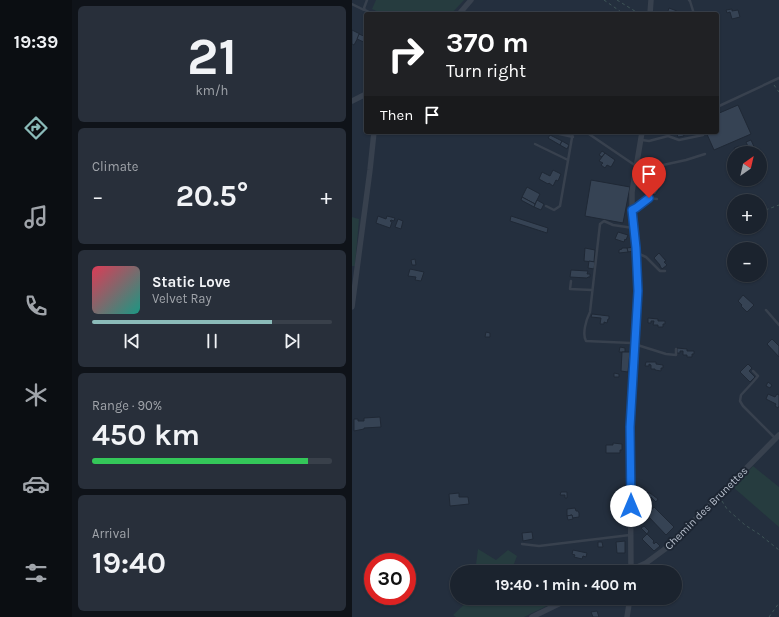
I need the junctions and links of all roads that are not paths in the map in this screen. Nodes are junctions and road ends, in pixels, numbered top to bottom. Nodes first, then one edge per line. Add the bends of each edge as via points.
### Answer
1 (367, 0) edge
2 (471, 0) edge
3 (651, 0) edge
4 (689, 0) edge
5 (352, 4) edge
6 (365, 10) junction
7 (369, 12) edge
8 (461, 12) edge
9 (648, 12) edge
10 (693, 12) edge
11 (779, 78) edge
12 (364, 95) edge
13 (352, 101) edge
14 (719, 106) edge
15 (374, 134) edge
16 (559, 134) edge
17 (573, 134) edge
18 (589, 134) edge
19 (642, 134) edge
20 (703, 135) dead end
21 (572, 137) junction
22 (641, 140) junction
23 (535, 144) dead end
24 (705, 154) dead end
25 (568, 160) junction
26 (636, 166) junction
27 (657, 199) dead end
28 (546, 206) dead end
29 (632, 210) junction
30 (634, 228) junction
31 (636, 253) junction
32 (665, 271) dead end
33 (571, 281) dead end
34 (592, 290) junction
35 (352, 307) edge
36 (766, 310) dead end
37 (779, 325) edge
38 (635, 345) junction
39 (676, 348) dead end
40 (753, 371) dead end
41 (777, 437) edge
42 (631, 535) junction
43 (522, 544) dead end
44 (629, 565) edge
45 (642, 565) edge
46 (557, 605) edge
47 (629, 605) edge
48 (532, 617) edge
49 (628, 617) edge

1 - 6 lane
2 - 8 street
3 - 9 street
4 - 10 lane
5 - 6 lane
6 - 7 lane
11 - 14 lane
12 - 13 street
15 - 35 street
16 - 21 lane
17 - 21 lane
18 - 26 lane
19 - 22 street
20 - 22 lane via 679,140 668,136 650,141
21 - 25 lane
22 - 26 street
23 - 25 lane
24 - 26 lane via 640,170
25 - 28 lane via 560,206 554,210
26 - 29 street
27 - 29 lane via 649,198
29 - 30 street
30 - 31 street
30 - 34 lane via 604,221 600,224
31 - 32 lane via 646,256 660,272
31 - 38 street via 638,291
33 - 34 lane via 570,289
34 - 38 lane via 590,312 586,319 586,341
36 - 37 lane
38 - 39 lane via 676,355
38 - 42 street via 630,427
40 - 41 lane via 758,376 741,395 740,401
41 - 45 street, Chemin des Brunettes via 665,549
42 - 43 lane via 539,546
42 - 44 street
46 - 48 street
47 - 49 street

